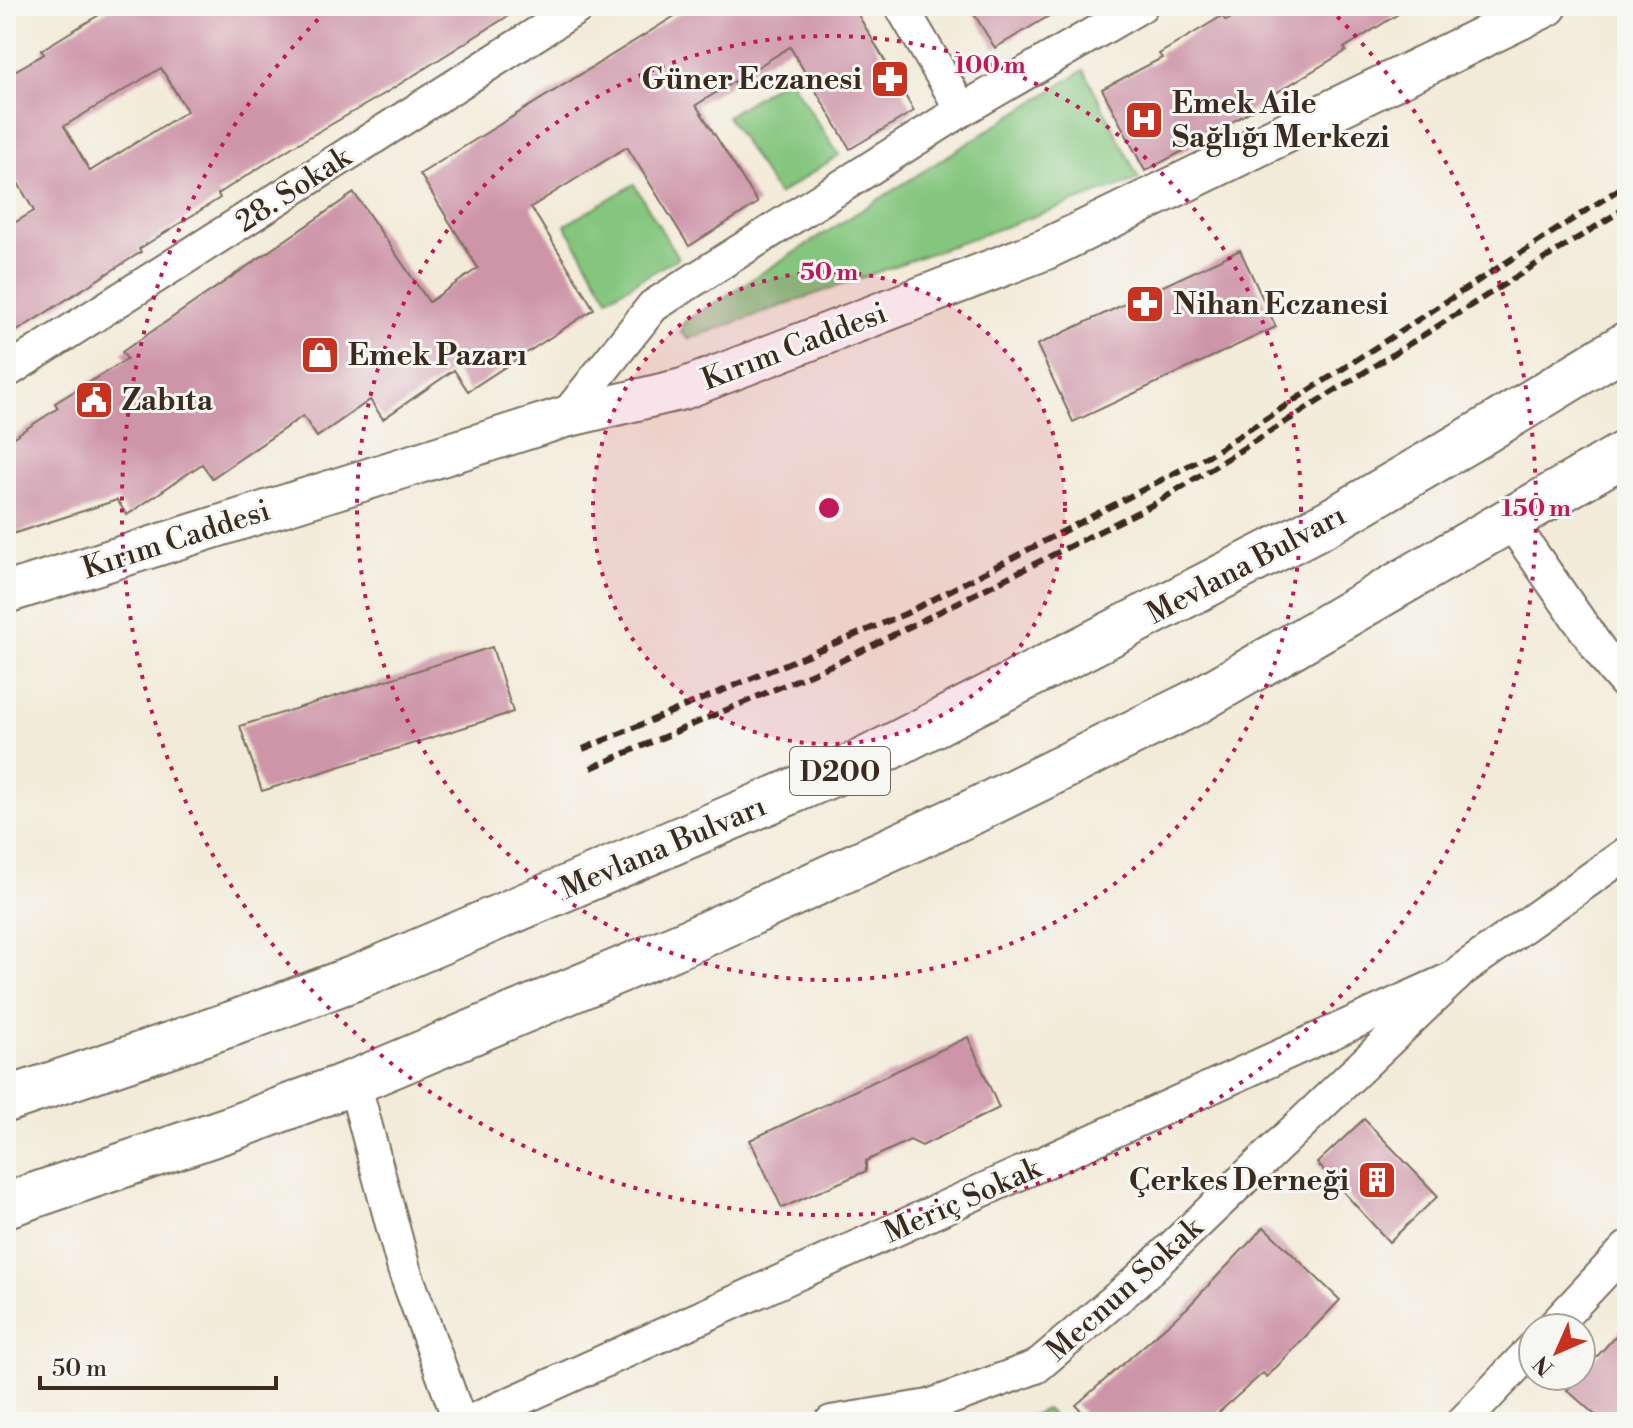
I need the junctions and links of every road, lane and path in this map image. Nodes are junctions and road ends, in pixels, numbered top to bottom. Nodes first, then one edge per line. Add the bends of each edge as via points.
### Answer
1 (580, 6) edge
2 (901, 6) edge
3 (1141, 6) edge
4 (1547, 6) edge
5 (962, 110) junction
6 (1627, 344) edge
7 (6, 372) edge
8 (565, 417) junction
9 (1627, 452) edge
10 (1510, 521) junction
11 (6, 593) edge
12 (1627, 685) edge
13 (1627, 853) edge
14 (1455, 977) junction
15 (354, 1082) junction
16 (6, 1100) edge
17 (6, 1205) edge
18 (1627, 1248) edge
19 (1567, 1312) edge
20 (1517, 1365) edge
21 (929, 1414) edge
22 (460, 1422) edge
23 (469, 1422) edge
24 (831, 1422) edge
25 (1463, 1422) edge

1 - 7 street, 28. Sokak
2 - 5 street
3 - 5 street
4 - 8 street, Kırım Caddesi via 1046,249 683,389
5 - 8 street via 653,306
6 - 16 highway, Mevlana Bulvarı / D200 via 1331,521 863,761 363,975
8 - 11 street, Kırım Caddesi
9 - 10 highway
10 - 12 street
10 - 15 highway via 1194,703 968,814 694,939
13 - 14 street, Mecnun Sokak
14 - 21 street, Mecnun Sokak via 1136,1282 1036,1367
14 - 23 street, Meriç Sokak
15 - 17 highway
15 - 22 street via 404,1269
18 - 19 street
20 - 25 street
21 - 24 street, Mecnun Sokak

